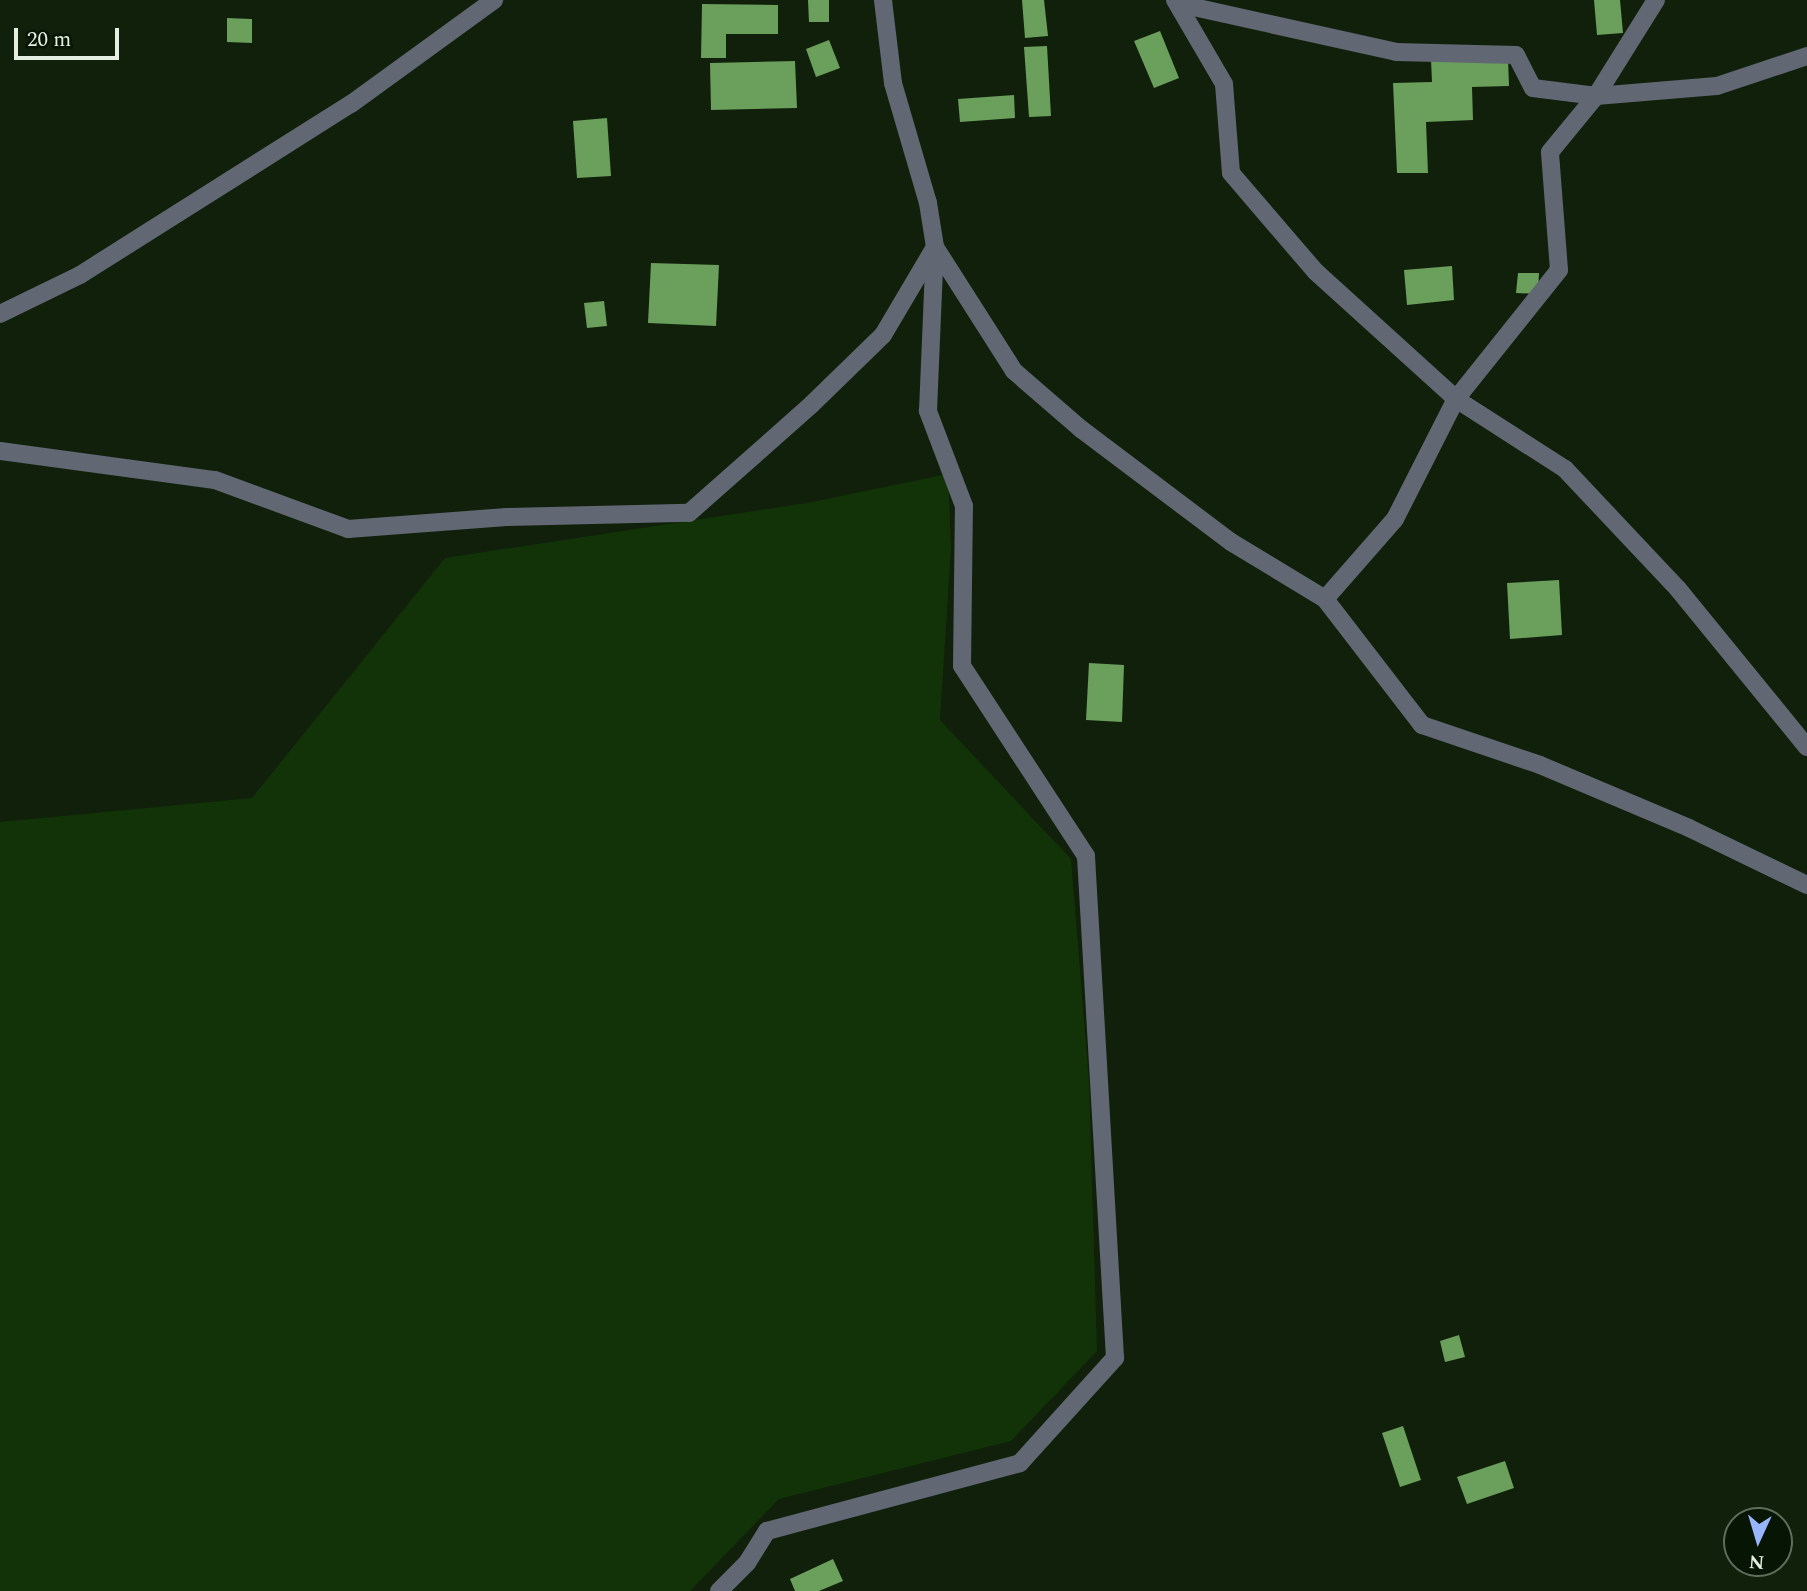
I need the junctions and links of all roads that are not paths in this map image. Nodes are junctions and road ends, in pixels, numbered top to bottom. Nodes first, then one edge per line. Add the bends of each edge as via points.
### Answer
1 (491, 0) edge
2 (883, 0) edge
3 (1656, 0) edge
4 (1177, 2) edge
5 (1807, 56) edge
6 (1596, 96) junction
7 (935, 247) junction
8 (0, 314) edge
9 (1456, 399) junction
10 (0, 451) edge
11 (1325, 599) junction
12 (1807, 747) edge
13 (1807, 885) edge
14 (719, 1591) edge

1 - 8 street via 351,104 80,275
2 - 7 street via 893,83 928,203
3 - 6 street
4 - 6 street via 1396,52 1516,55 1533,88
4 - 9 street via 1224,84 1231,173 1316,272
5 - 6 street via 1717,86
6 - 9 street via 1550,152 1559,270
7 - 10 street via 883,334 690,513 507,517 348,529 215,480
7 - 11 street via 1014,371 1081,429 1231,542
7 - 14 street via 928,411 964,506 962,666 1086,856 1115,1358 1020,1463 767,1531 747,1563
9 - 11 street via 1395,519
9 - 12 street via 1565,469 1678,589
11 - 13 street via 1422,725 1541,765

